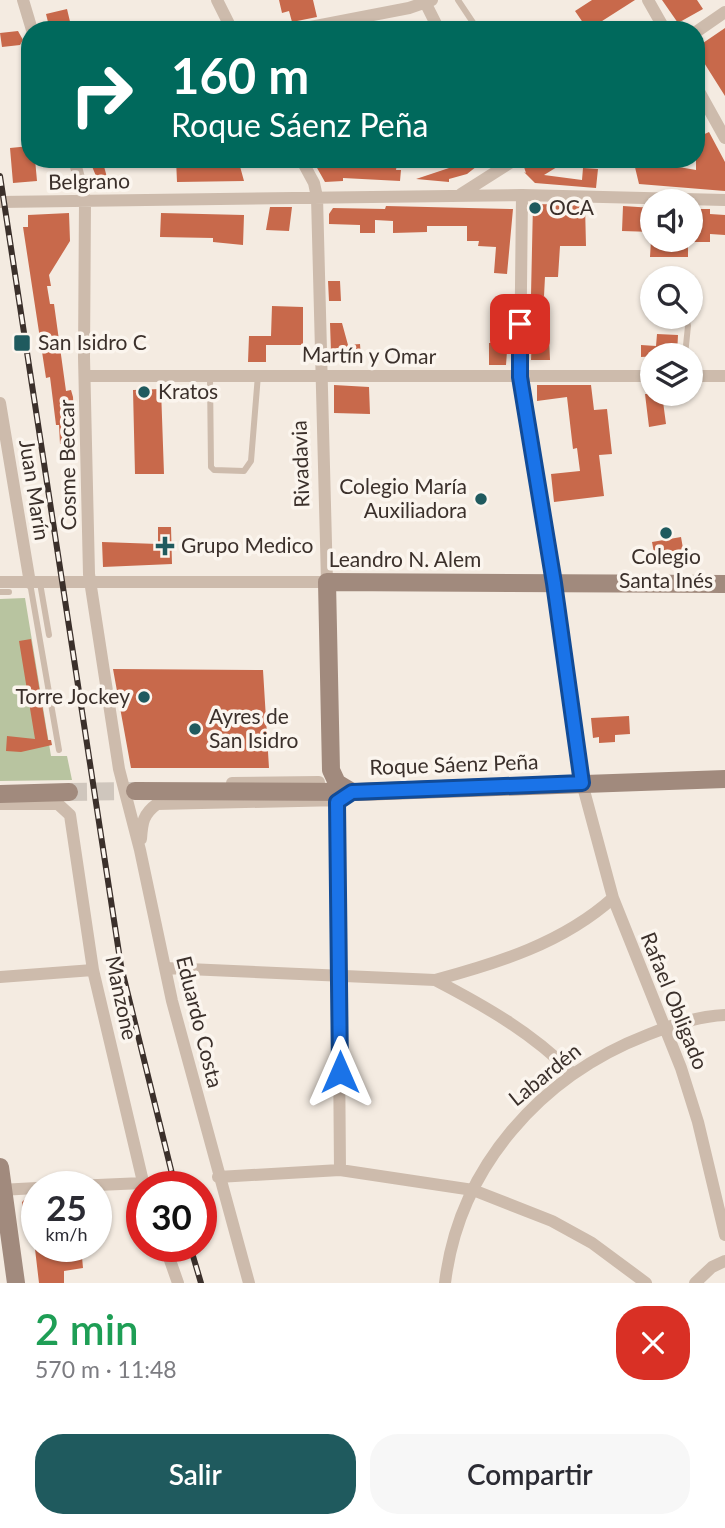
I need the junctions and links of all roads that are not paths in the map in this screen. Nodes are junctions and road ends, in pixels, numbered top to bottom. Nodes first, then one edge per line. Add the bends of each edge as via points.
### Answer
1 (23, 0) edge
2 (217, 0) edge
3 (457, 0) edge
4 (648, 0) edge
5 (427, 1) edge
6 (725, 12) edge
7 (29, 21) edge
8 (228, 21) edge
9 (336, 21) edge
10 (435, 21) edge
11 (472, 21) edge
12 (660, 21) edge
13 (705, 26) edge
14 (705, 102) edge
15 (725, 138) edge
16 (76, 168) edge
17 (306, 168) edge
18 (500, 168) edge
19 (522, 195) junction
20 (458, 196) junction
21 (317, 197) junction
22 (725, 200) edge
23 (85, 201) junction
24 (0, 202) edge
25 (258, 374) junction
26 (321, 374) junction
27 (210, 375) junction
28 (85, 376) junction
29 (640, 376) edge
30 (703, 376) edge
31 (725, 376) edge
32 (520, 377) junction
33 (0, 403) edge
34 (0, 582) edge
35 (327, 582) junction
36 (35, 583) junction
37 (90, 583) junction
38 (554, 583) junction
39 (725, 584) edge
40 (0, 592) edge
41 (9, 592) dead end
42 (49, 635) dead end
43 (59, 750) dead end
44 (119, 769) junction
45 (325, 776) junction
46 (725, 779) edge
47 (582, 783) junction
48 (135, 791) tunnel mouth
49 (293, 791) junction
50 (69, 792) tunnel mouth
51 (0, 794) edge
52 (344, 797) junction
53 (0, 804) edge
54 (140, 850) junction
55 (613, 898) junction
56 (165, 968) junction
57 (93, 970) junction
58 (340, 973) junction
59 (0, 977) edge
60 (435, 979) junction
61 (725, 1015) edge
62 (665, 1028) junction
63 (572, 1073) junction
64 (0, 1167) edge
65 (340, 1170) junction
66 (141, 1171) edge
67 (218, 1177) junction
68 (21, 1189) edge
69 (2, 1190) edge
70 (473, 1190) junction
71 (725, 1235) edge
72 (725, 1261) edge
73 (171, 1262) edge
74 (16, 1283) edge
75 (178, 1283) edge
76 (249, 1283) edge
77 (444, 1283) edge
78 (646, 1283) edge
79 (695, 1283) edge

1 - 7 street
2 - 8 street
3 - 11 lane
4 - 12 street
5 - 9 street
5 - 10 street
6 - 13 street
14 - 15 street
16 - 23 street, Cosme Beccar
17 - 21 street, Rivadavia
18 - 20 street
19 - 20 street, Belgrano
19 - 22 street, Belgrano
19 - 32 street, Rafael Obligado
20 - 21 street, Belgrano
21 - 23 street, Belgrano
21 - 26 street, Rivadavia
23 - 24 street, Belgrano
23 - 28 street, Cosme Beccar
25 - 26 street, Martín y Omar
25 - 27 street, Martín y Omar
25 - 27 lane via 251,461 244,471 211,467
26 - 32 street, Martín y Omar
26 - 35 street, Rivadavia
27 - 28 street, Martín y Omar
28 - 37 street, Cosme Beccar
29 - 32 street, Martín y Omar
30 - 31 street
32 - 38 street, Rafael Obligado
33 - 36 street, Juan Marín
34 - 36 street, Leandro N. Alem
35 - 37 street, Leandro N. Alem
35 - 38 main road, Leandro N. Alem
35 - 45 main road, Rivadavia
36 - 37 street, Leandro N. Alem
36 - 42 lane
36 - 43 lane
37 - 44 street, Cosme Beccar
38 - 39 main road, Leandro N. Alem
38 - 47 street, Rafael Obligado
40 - 41 lane
44 - 45 street via 139,785
44 - 54 street, Eduardo Costa
45 - 49 main road
45 - 52 main road via 337,783
46 - 47 main road, Roque Sáenz Peña
47 - 52 main road, Roque Sáenz Peña
47 - 55 street, Rafael Obligado
48 - 49 main road, Roque Sáenz Peña
49 - 52 main road, Roque Sáenz Peña
50 - 51 main road
52 - 54 street, Roque Sáenz Peña via 157,804 142,821
52 - 58 street
53 - 57 street, Manzone via 58,804 70,816
54 - 56 street, Eduardo Costa
55 - 60 street via 576,926 543,943
55 - 62 street, Rafael Obligado
56 - 58 street
56 - 67 street, Eduardo Costa
57 - 59 street
57 - 66 street, Manzone
58 - 60 street
58 - 65 street
60 - 63 street via 511,1022
61 - 62 street, Labardén
62 - 63 street, Labardén via 616,1046
62 - 71 street, Rafael Obligado via 698,1122
63 - 70 street, Labardén via 514,1126
64 - 69 main road
65 - 67 street
65 - 70 street
67 - 76 street, Eduardo Costa
68 - 69 street
69 - 74 main road
70 - 77 street, Labardén via 457,1227
70 - 78 street via 592,1242
72 - 79 street
73 - 75 street

